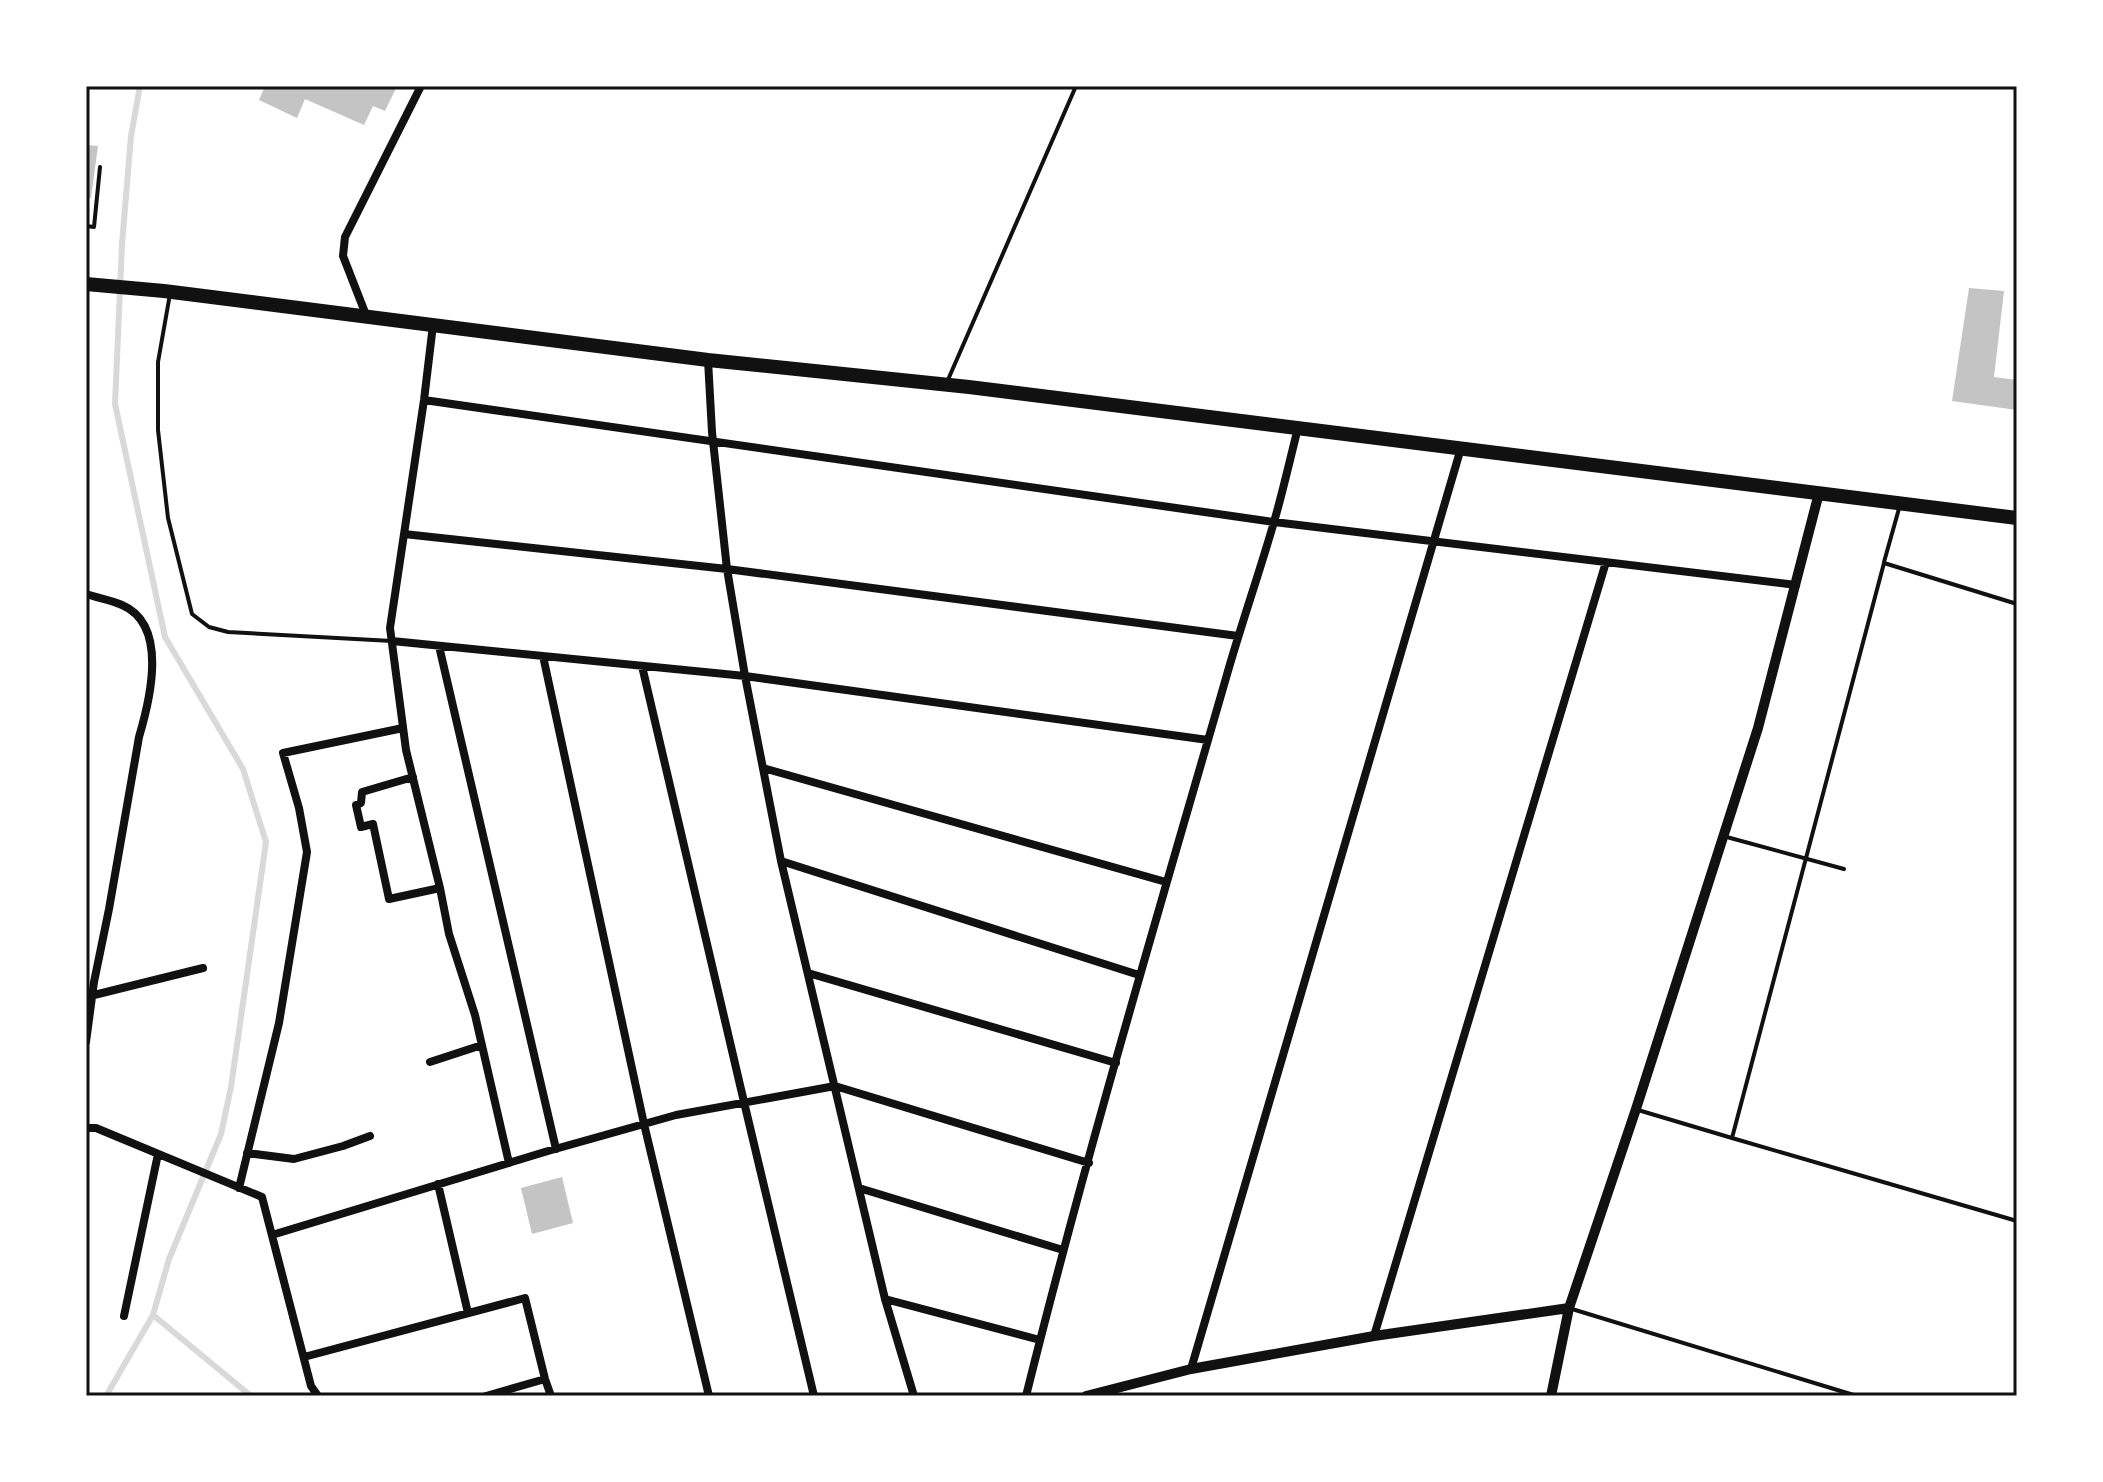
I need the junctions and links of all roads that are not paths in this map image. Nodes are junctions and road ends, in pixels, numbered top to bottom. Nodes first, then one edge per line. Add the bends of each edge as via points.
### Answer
1 (421, 86) edge
2 (1076, 86) edge
3 (100, 167) dead end
4 (86, 226) edge
5 (86, 284) edge
6 (167, 291) junction
7 (366, 315) junction
8 (433, 324) junction
9 (708, 360) junction
10 (947, 384) junction
11 (424, 400) junction
12 (1298, 428) junction
13 (713, 441) junction
14 (1462, 448) junction
15 (1819, 493) junction
16 (1901, 503) junction
17 (2017, 518) edge
18 (1274, 522) junction
19 (404, 534) junction
20 (1435, 541) junction
21 (1606, 562) junction
22 (1884, 563) junction
23 (727, 569) junction
24 (1796, 585) junction
25 (86, 594) edge
26 (2017, 604) edge
27 (1238, 636) junction
28 (392, 641) junction
29 (439, 646) junction
30 (543, 656) junction
31 (642, 666) junction
32 (745, 676) junction
33 (403, 728) junction
34 (1208, 740) junction
35 (763, 768) junction
36 (413, 777) junction
37 (1723, 836) junction
38 (1806, 857) junction
39 (781, 861) junction
40 (1844, 869) dead end
41 (1166, 882) junction
42 (440, 888) junction
43 (203, 968) dead end
44 (808, 973) junction
45 (1139, 975) junction
46 (89, 996) edge
47 (86, 1042) edge
48 (482, 1045) junction
49 (430, 1062) dead end
50 (1116, 1063) junction
51 (835, 1086) junction
52 (744, 1102) junction
53 (1636, 1109) junction
54 (644, 1124) junction
55 (86, 1128) edge
56 (370, 1136) dead end
57 (1732, 1138) junction
58 (556, 1149) junction
59 (247, 1153) junction
60 (158, 1154) junction
61 (509, 1163) junction
62 (1089, 1163) junction
63 (438, 1184) junction
64 (239, 1188) junction
65 (859, 1188) junction
66 (2017, 1221) edge
67 (272, 1235) junction
68 (1063, 1250) junction
69 (885, 1299) junction
70 (1569, 1308) junction
71 (468, 1313) junction
72 (124, 1316) dead end
73 (1374, 1336) junction
74 (1040, 1340) junction
75 (304, 1357) junction
76 (1191, 1369) junction
77 (545, 1379) junction
78 (318, 1396) edge
79 (486, 1396) edge
80 (551, 1396) edge
81 (709, 1396) edge
82 (814, 1396) edge
83 (914, 1396) edge
84 (1026, 1396) edge
85 (1086, 1396) edge
86 (1551, 1396) edge
87 (1857, 1396) edge

1 - 7 street via 345,237 343,256
2 - 10 lane
3 - 4 lane via 94,227
5 - 6 main road
6 - 7 main road
6 - 28 lane via 158,362 158,430 168,518 192,614 209,627 228,632
7 - 8 main road
8 - 9 main road
8 - 11 street
9 - 10 main road
9 - 13 street
10 - 12 main road
11 - 13 street
11 - 19 street
12 - 14 main road
12 - 18 street
13 - 18 street
13 - 23 street
14 - 15 main road
14 - 20 street
15 - 16 main road
15 - 24 street
16 - 17 main road
16 - 22 lane
18 - 20 street
18 - 27 street
19 - 23 street
19 - 28 street
20 - 21 street
20 - 76 street
21 - 24 street
21 - 73 street
22 - 26 lane
22 - 38 lane
23 - 27 street
23 - 32 street
24 - 37 street
25 - 46 street via 125,606 145,625 154,654
27 - 34 street
28 - 29 street
28 - 33 street
29 - 30 street
29 - 58 street
30 - 31 street
30 - 54 street
31 - 32 street
31 - 52 street
32 - 34 street
32 - 35 street
33 - 36 street
33 - 59 street via 283,753 307,852 279,1023
34 - 41 street
35 - 39 street
35 - 41 street
36 - 42 street
36 - 42 street via 362,792 356,805 361,827 373,824 389,899
37 - 38 lane
37 - 53 street
38 - 40 lane
38 - 57 lane
39 - 44 street
39 - 45 street
41 - 45 street
42 - 48 street
43 - 46 street
44 - 50 street
44 - 51 street
45 - 50 street
46 - 47 street
48 - 49 street
48 - 61 street
50 - 62 street
51 - 52 street
51 - 62 street
51 - 65 street
52 - 54 street
52 - 82 street
53 - 57 lane
53 - 70 street
54 - 58 street
54 - 81 street
55 - 60 street
56 - 59 street via 294,1159
57 - 66 lane
58 - 61 street
59 - 64 street
60 - 64 street
60 - 72 street
61 - 63 street
62 - 68 street
63 - 67 street
63 - 71 street
64 - 67 street via 262,1197
65 - 68 street
65 - 69 street
67 - 75 street
68 - 74 street
69 - 74 street
69 - 83 street
70 - 73 street
70 - 86 street
70 - 87 lane
71 - 75 street
71 - 77 street via 525,1298
73 - 76 street
74 - 84 street
75 - 78 street
76 - 85 street
77 - 79 street
77 - 80 street

